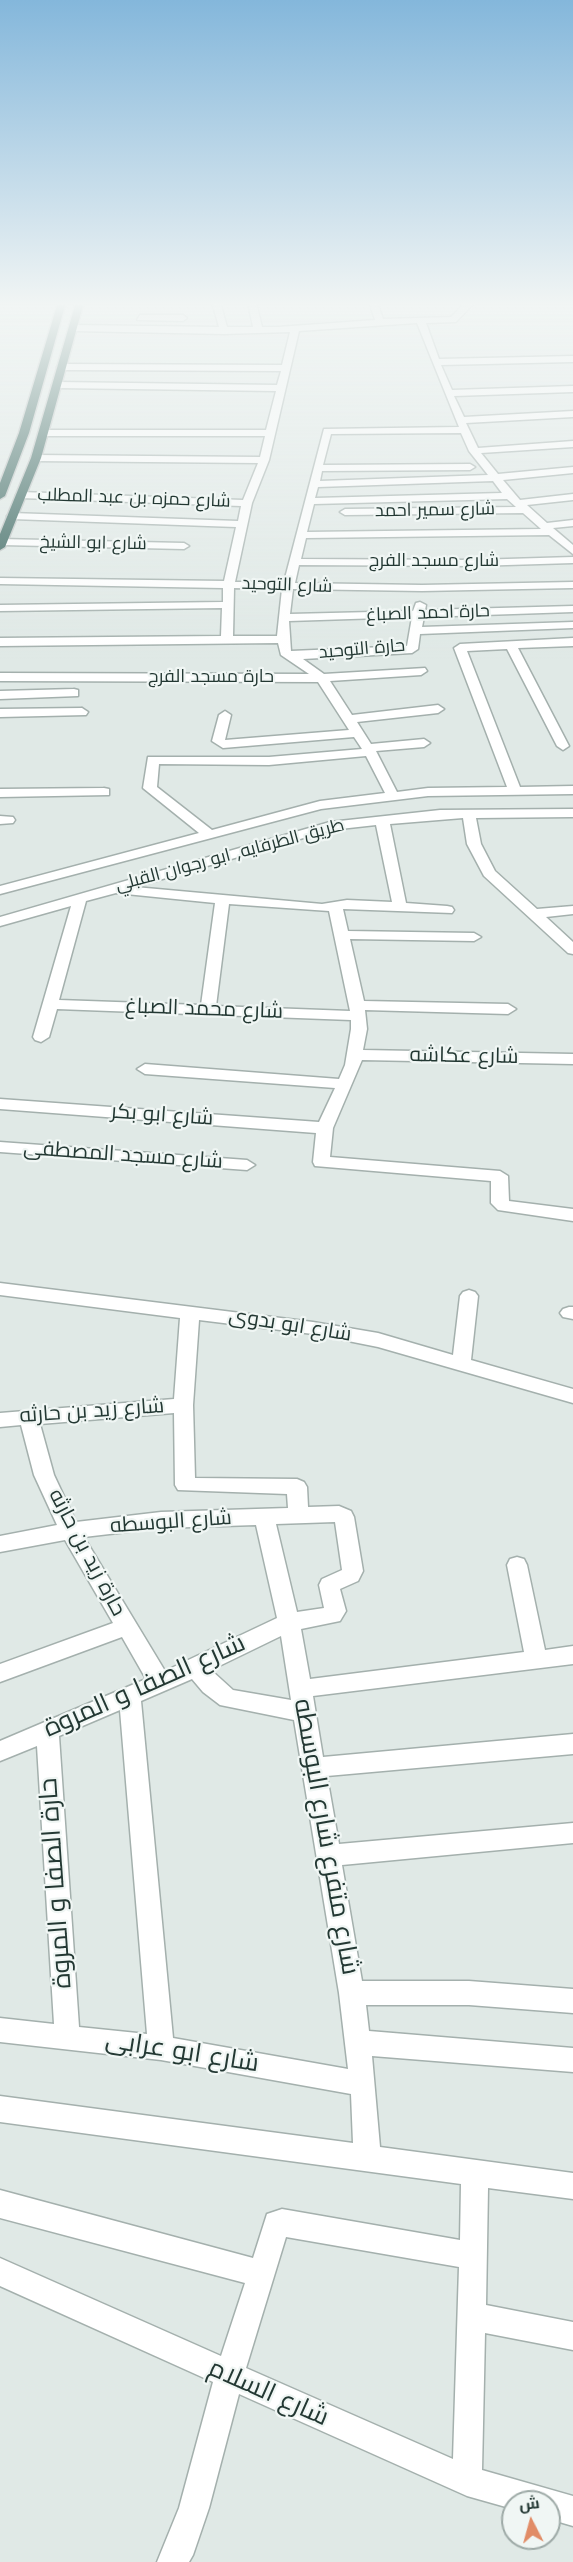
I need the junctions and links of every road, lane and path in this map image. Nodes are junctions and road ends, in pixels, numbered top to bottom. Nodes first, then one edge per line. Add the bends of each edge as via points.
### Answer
1 (27, 422) edge
2 (47, 422) edge
3 (273, 422) edge
4 (461, 422) edge
5 (497, 422) edge
6 (462, 425) junction
7 (44, 433) junction
8 (270, 433) junction
9 (573, 444) edge
10 (474, 451) junction
11 (36, 458) junction
12 (264, 460) junction
13 (484, 467) junction
14 (318, 468) junction
15 (573, 470) edge
16 (493, 478) junction
17 (314, 484) junction
18 (21, 495) junction
19 (0, 496) edge
20 (573, 497) edge
21 (310, 501) junction
22 (247, 503) junction
23 (517, 503) junction
24 (345, 512) dead end
25 (12, 516) junction
26 (573, 523) edge
27 (242, 524) junction
28 (548, 529) junction
29 (301, 535) junction
30 (1, 544) edge
31 (184, 546) dead end
32 (573, 551) edge
33 (573, 560) edge
34 (294, 562) junction
35 (0, 581) edge
36 (229, 584) junction
37 (573, 585) edge
38 (288, 587) junction
39 (422, 588) junction
40 (227, 605) junction
41 (0, 608) edge
42 (573, 609) edge
43 (418, 614) junction
44 (573, 625) edge
45 (380, 628) dead end
46 (283, 629) junction
47 (415, 631) junction
48 (227, 639) junction
49 (0, 642) edge
50 (573, 642) edge
51 (510, 644) junction
52 (378, 651) junction
53 (290, 656) junction
54 (421, 671) dead end
55 (386, 674) junction
56 (0, 677) edge
57 (322, 678) junction
58 (74, 693) dead end
59 (0, 694) edge
60 (438, 709) dead end
61 (82, 712) dead end
62 (0, 713) edge
63 (225, 715) dead end
64 (349, 719) junction
65 (358, 733) junction
66 (423, 743) dead end
67 (563, 746) dead end
68 (369, 750) junction
69 (514, 790) junction
70 (573, 790) edge
71 (104, 792) dead end
72 (0, 793) edge
73 (392, 795) junction
74 (286, 812) junction
75 (470, 813) junction
76 (573, 813) edge
77 (382, 819) junction
78 (305, 831) junction
79 (208, 833) junction
80 (111, 889) junction
81 (0, 890) edge
82 (80, 898) junction
83 (222, 900) junction
84 (335, 906) junction
85 (400, 908) junction
86 (447, 910) dead end
87 (573, 910) edge
88 (533, 914) junction
89 (0, 922) edge
90 (342, 935) junction
91 (474, 937) dead end
92 (573, 950) edge
93 (50, 1004) junction
94 (508, 1009) dead end
95 (207, 1010) junction
96 (358, 1010) junction
97 (41, 1037) dead end
98 (356, 1055) junction
99 (573, 1059) edge
100 (145, 1069) dead end
101 (344, 1084) junction
102 (0, 1104) edge
103 (325, 1128) junction
104 (0, 1147) edge
105 (247, 1165) dead end
106 (573, 1215) edge
107 (0, 1289) edge
108 (470, 1296) dead end
109 (190, 1312) junction
110 (461, 1363) junction
111 (573, 1396) edge
112 (183, 1405) junction
113 (28, 1416) junction
114 (0, 1419) edge
115 (342, 1515) joint
116 (299, 1517) junction
117 (265, 1519) junction
118 (70, 1531) junction
119 (0, 1544) edge
120 (517, 1565) dead end
121 (289, 1622) junction
122 (126, 1627) junction
123 (573, 1655) edge
124 (536, 1659) junction
125 (195, 1668) junction
126 (0, 1673) edge
127 (160, 1683) junction
128 (299, 1689) junction
129 (130, 1696) junction
130 (303, 1712) junction
131 (47, 1730) junction
132 (573, 1744) edge
133 (0, 1751) edge
134 (312, 1768) junction
135 (573, 1833) edge
136 (327, 1856) junction
137 (351, 1993) junction
138 (573, 2001) edge
139 (0, 2030) edge
140 (67, 2036) junction
141 (357, 2042) junction
142 (161, 2048) junction
143 (573, 2060) edge
144 (363, 2084) junction
145 (0, 2109) edge
146 (367, 2158) junction
147 (475, 2173) junction
148 (573, 2186) edge
149 (0, 2204) edge
150 (473, 2256) junction
151 (0, 2272) edge
152 (262, 2274) junction
153 (471, 2316) junction
154 (573, 2336) edge
155 (229, 2377) junction
156 (467, 2481) junction
157 (501, 2491) edge
158 (172, 2562) edge

1 - 19 highway
2 - 7 highway
3 - 8 street
4 - 6 street
5 - 6 street
6 - 10 street
6 - 14 street via 326,432
7 - 8 street
7 - 11 highway
8 - 12 street
9 - 10 street
10 - 13 street
11 - 12 street
11 - 18 highway
12 - 22 street
13 - 14 street
13 - 16 street
14 - 17 street
15 - 16 street
16 - 17 street
16 - 23 street
17 - 21 street
18 - 22 street, شارع حمزه بن عبد المطلب
18 - 25 highway
20 - 23 street
21 - 23 street
21 - 29 street
22 - 27 street
23 - 24 street, شارع سمير احمد
23 - 28 street
25 - 27 street
25 - 30 highway
26 - 28 street
27 - 36 street
28 - 29 street
28 - 32 street
29 - 34 street
30 - 31 street, شارع ابو الشيخ
33 - 34 street, شارع مسجد الفرج
34 - 38 street
35 - 36 street, شارع التوحيد
36 - 38 street, شارع التوحيد
36 - 40 street
37 - 39 street, شارع التوحيد
38 - 39 street, شارع التوحيد
38 - 46 street
39 - 43 street, حارة التوحيد
40 - 41 street
40 - 48 street
42 - 43 street, حارة احمد الصباغ
43 - 46 street, حارة احمد الصباغ
43 - 47 street, حارة التوحيد
44 - 47 street
45 - 46 street
46 - 48 street
46 - 53 street via 285,652
47 - 52 street, حارة التوحيد via 412,649
48 - 49 street
50 - 51 street
51 - 67 street
51 - 69 street via 460,648
52 - 53 street, حارة التوحيد
52 - 55 street
53 - 57 street
54 - 55 street, حارة مسجد الفرج
55 - 57 street, حارة مسجد الفرج
56 - 57 street, حارة مسجد الفرج
57 - 64 street
58 - 59 street
60 - 64 street
61 - 62 street
63 - 65 street via 218,741 223,744
64 - 65 street
65 - 68 street
66 - 68 street
68 - 73 street
68 - 79 street via 268,761 153,760 150,788
69 - 70 street, طريق الطرفايه, ابو رجوان القبلي
69 - 73 street, طريق الطرفايه, ابو رجوان القبلي
71 - 72 street
73 - 74 street, طريق الطرفايه, ابو رجوان القبلي
74 - 78 street
74 - 79 street, طريق الطرفايه, ابو رجوان القبلي
75 - 76 street, طريق الطرفايه, ابو رجوان القبلي
75 - 77 street, طريق الطرفايه, ابو رجوان القبلي
75 - 88 street via 474,844 482,863 496,882
77 - 78 street, طريق الطرفايه, ابو رجوان القبلي
77 - 85 street
78 - 80 street, طريق الطرفايه, ابو رجوان القبلي
79 - 81 street, طريق الطرفايه, ابو رجوان القبلي
80 - 82 street, طريق الطرفايه, ابو رجوان القبلي
80 - 83 street
82 - 89 street, طريق الطرفايه, ابو رجوان القبلي
82 - 93 street
83 - 84 street
83 - 95 street
84 - 85 street
84 - 90 street
85 - 86 street
87 - 88 street
88 - 92 street
90 - 91 street
90 - 96 street
93 - 95 street, شارع محمد الصباغ
93 - 97 street
94 - 96 street, شارع محمد الصباغ
95 - 96 street, شارع محمد الصباغ
96 - 98 street
98 - 99 street, شارع عكاشه
98 - 101 street
100 - 101 street
101 - 103 street
102 - 103 street, شارع ابو بكر
103 - 106 street via 321,1162 500,1176 501,1205
104 - 105 street, شارع مسجد المصطفى
107 - 109 street, شارع ابو بدوى
108 - 110 street
109 - 110 street, شارع ابو بدوى via 378,1340
109 - 112 street
110 - 111 street, شارع ابو بدوى
112 - 113 street, شارع زيد بن حارثه
112 - 116 street via 185,1485 297,1487
113 - 114 street, شارع زيد بن حارثه
113 - 118 street, حارة زيد بن حارثه via 44,1475
115 - 116 street, شارع البوسطه
115 - 121 street, شارع الصفا و المروة via 353,1574 329,1585 335,1611 332,1615
116 - 117 street, شارع البوسطه
117 - 118 street, شارع البوسطه via 161,1520
117 - 121 street, شارع متفرع شارع البوسطه
118 - 119 street, شارع البوسطه
118 - 122 street, حارة زيد بن حارثه
120 - 124 street
121 - 125 street, شارع الصفا و المروة
121 - 128 street, شارع متفرع شارع البوسطه
122 - 126 street
122 - 127 street, حارة زيد بن حارثه
123 - 124 street
124 - 128 street
125 - 127 street, شارع الصفا و المروة
125 - 130 street via 228,1698
127 - 129 street, شارع الصفا و المروة
128 - 130 street, شارع متفرع شارع البوسطه
129 - 131 street, شارع الصفا و المروة
129 - 142 street
130 - 134 street, شارع متفرع شارع البوسطه
131 - 133 street, شارع الصفا و المروة
131 - 140 street, حارة الصفا و المروة
132 - 134 street
134 - 136 street, شارع متفرع شارع البوسطه
135 - 136 street
136 - 137 street, شارع متفرع شارع البوسطه
137 - 138 street via 469,1993
137 - 141 street, شارع متفرع شارع البوسطه
139 - 140 street, شارع ابو عرابى
140 - 142 street, شارع ابو عرابى
141 - 143 street
141 - 144 street, شارع متفرع شارع البوسطه
142 - 144 street, شارع ابو عرابى
144 - 146 street, شارع متفرع شارع البوسطه
145 - 146 street
146 - 147 street
147 - 148 street
147 - 150 street
149 - 152 street
150 - 152 street via 282,2223 277,2224
150 - 153 street
151 - 155 street, شارع السلام
152 - 155 street
153 - 154 street
153 - 156 street
155 - 156 street, شارع السلام
155 - 158 street via 194,2508
156 - 157 street, شارع السلام

